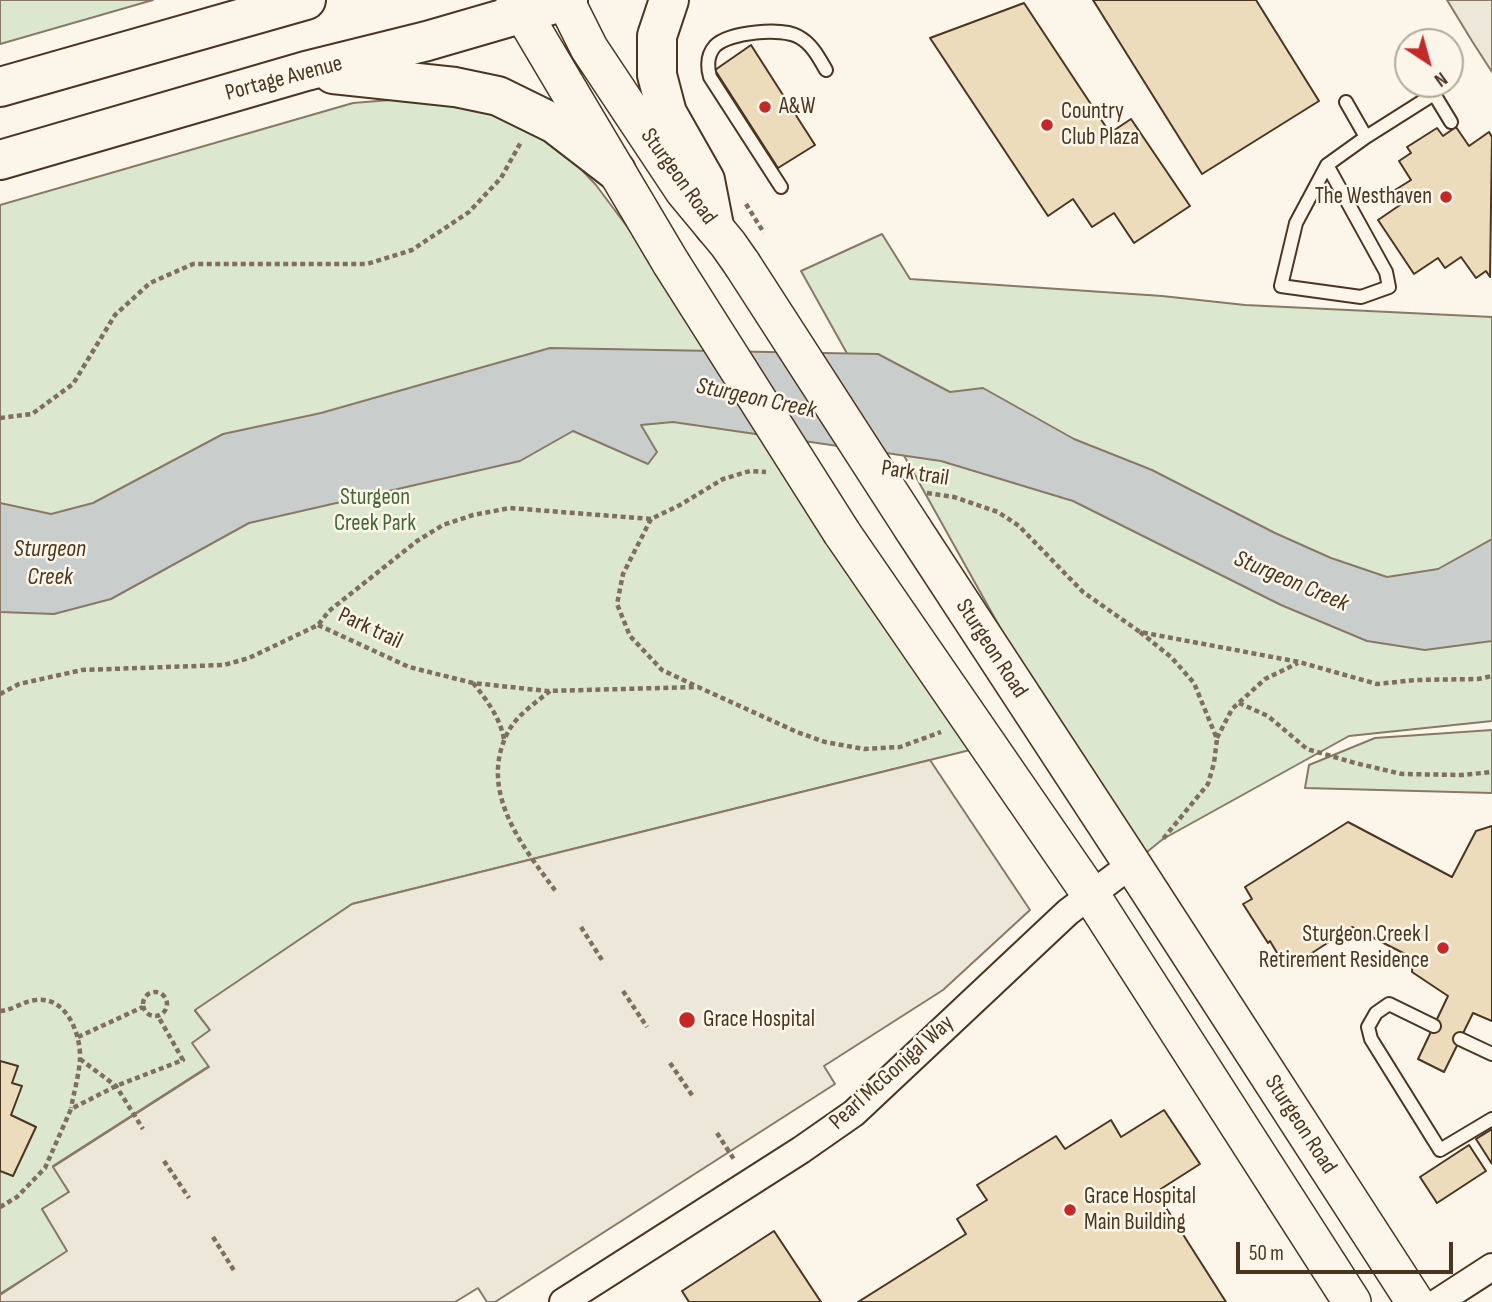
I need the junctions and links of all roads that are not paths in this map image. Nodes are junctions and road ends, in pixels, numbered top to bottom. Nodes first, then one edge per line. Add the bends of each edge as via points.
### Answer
1 (306, 0) edge
2 (566, 0) edge
3 (669, 0) edge
4 (519, 7) edge
5 (826, 70) dead end
6 (306, 71) junction
7 (0, 87) edge
8 (1346, 102) dead end
9 (1451, 121) dead end
10 (1366, 137) junction
11 (0, 160) edge
12 (1327, 165) junction
13 (616, 171) junction
14 (781, 187) dead end
15 (714, 226) junction
16 (1132, 864) junction
17 (1091, 895) junction
18 (1434, 1026) dead end
19 (1461, 1039) dead end
20 (1492, 1054) edge
21 (1492, 1119) edge
22 (1492, 1267) edge
23 (563, 1302) edge
24 (1352, 1302) edge
25 (1415, 1302) edge
26 (1438, 1302) edge

1 - 7 highway
2 - 4 highway, Portage Avenue
2 - 15 main road, Sturgeon Road via 589,48 676,180
3 - 15 highway via 657,36 657,75 667,113 705,180
4 - 6 highway, Portage Avenue
4 - 13 main road, Sturgeon Road
5 - 14 lane via 809,44 786,31 721,42 710,54 709,77
6 - 11 highway, Portage Avenue
6 - 13 highway via 498,96 555,124
8 - 10 lane
9 - 10 lane via 1434,94
10 - 12 lane
12 - 12 lane via 1386,272 1389,288 1361,297 1281,286 1296,223
13 - 17 main road, Sturgeon Road, bridge via 842,533
15 - 16 main road, Sturgeon Road, bridge
16 - 17 street, Pearl McGonigal Way
16 - 25 main road, Sturgeon Road
17 - 23 street, Pearl McGonigal Way via 854,1113
17 - 24 main road, Sturgeon Road
18 - 21 lane via 1389,1004 1376,1013 1368,1027 1440,1150
19 - 20 lane
22 - 26 street

